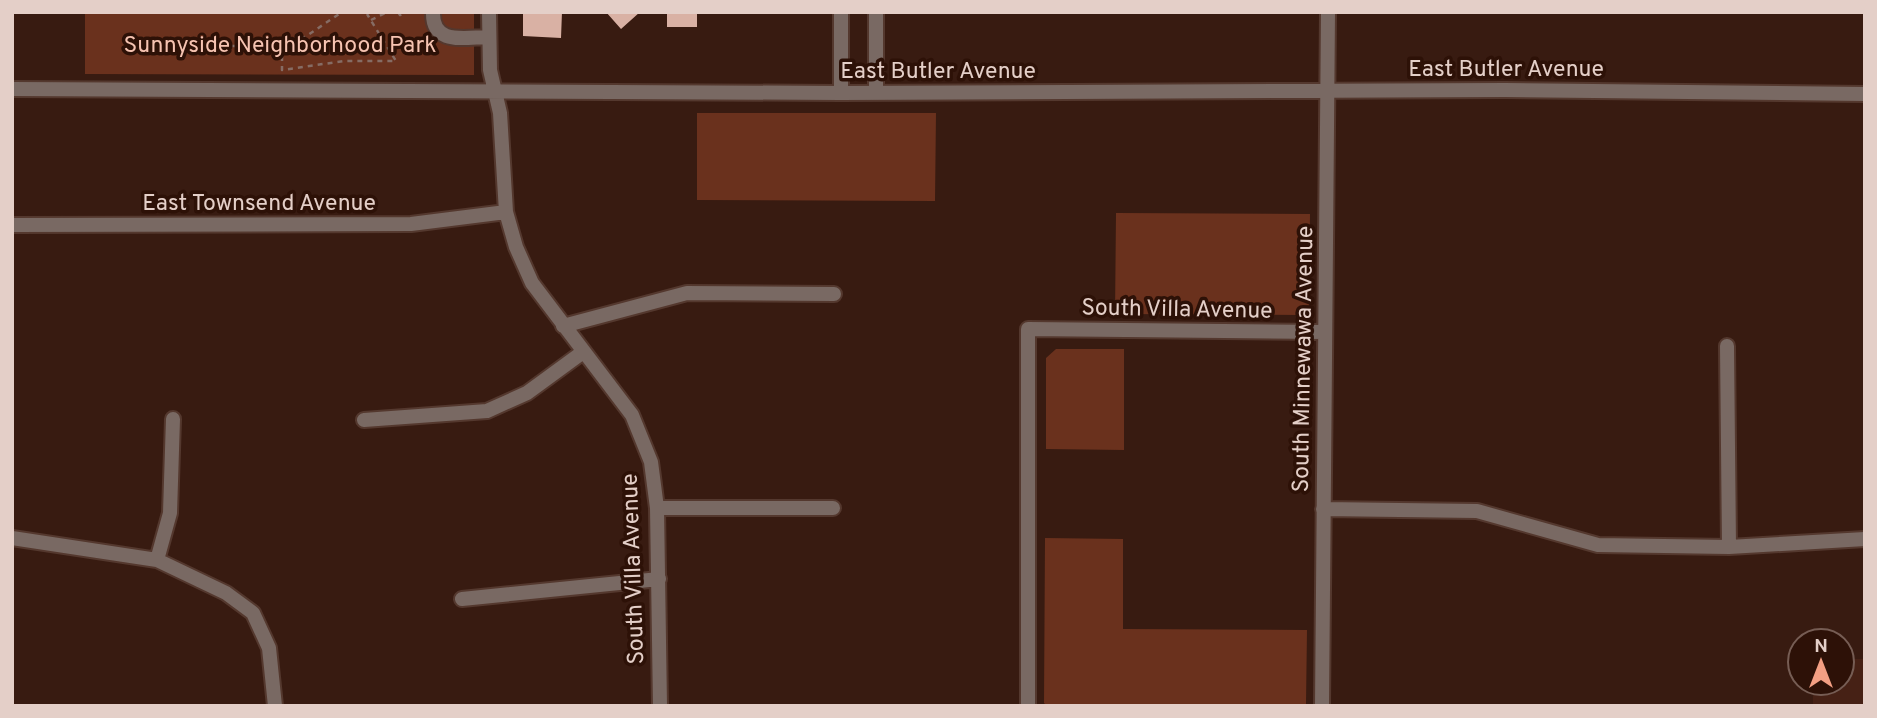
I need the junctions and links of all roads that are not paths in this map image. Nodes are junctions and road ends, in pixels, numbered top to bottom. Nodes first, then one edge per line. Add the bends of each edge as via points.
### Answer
1 (433, 12) edge
2 (489, 12) edge
3 (841, 12) edge
4 (876, 12) edge
5 (1328, 12) edge
6 (489, 37) junction
7 (12, 89) edge
8 (1328, 91) junction
9 (495, 92) junction
10 (841, 93) junction
11 (876, 93) junction
12 (1865, 94) edge
13 (506, 212) junction
14 (12, 225) edge
15 (834, 294) dead end
16 (563, 326) junction
17 (1324, 332) junction
18 (1727, 346) dead end
19 (583, 352) junction
20 (173, 419) dead end
21 (364, 420) dead end
22 (657, 508) junction
23 (832, 508) dead end
24 (1323, 509) junction
25 (12, 538) edge
26 (1865, 539) edge
27 (1729, 547) junction
28 (157, 560) junction
29 (659, 579) junction
30 (462, 599) dead end
31 (275, 706) edge
32 (660, 706) edge
33 (1028, 706) edge
34 (1322, 706) edge

1 - 6 street via 436,31 446,37
2 - 6 street, South Villa Avenue
3 - 10 street
4 - 11 street
5 - 8 street, South Minnewawa Avenue
6 - 9 street, South Villa Avenue
7 - 9 street, East Butler Avenue
8 - 11 street, East Butler Avenue
8 - 12 street, East Butler Avenue
8 - 17 street, South Minnewawa Avenue
9 - 10 street, East Butler Avenue
9 - 13 street, South Villa Avenue
10 - 11 street, East Butler Avenue
13 - 14 street, East Townsend Avenue via 411,224
13 - 16 street, South Villa Avenue via 524,267
15 - 16 street via 687,293
16 - 19 street, South Villa Avenue
17 - 24 street, South Minnewawa Avenue
17 - 33 street, South Villa Avenue via 1028,329
18 - 27 street
19 - 21 street via 527,393 487,411
19 - 22 street, South Villa Avenue via 632,415 651,462
20 - 28 street via 170,513
22 - 23 street
22 - 29 street, South Villa Avenue
24 - 27 street via 1477,511 1598,545
24 - 34 street, South Minnewawa Avenue
25 - 28 street
26 - 27 street
28 - 31 street via 226,593 253,613 269,648
29 - 30 street
29 - 32 street, South Villa Avenue

